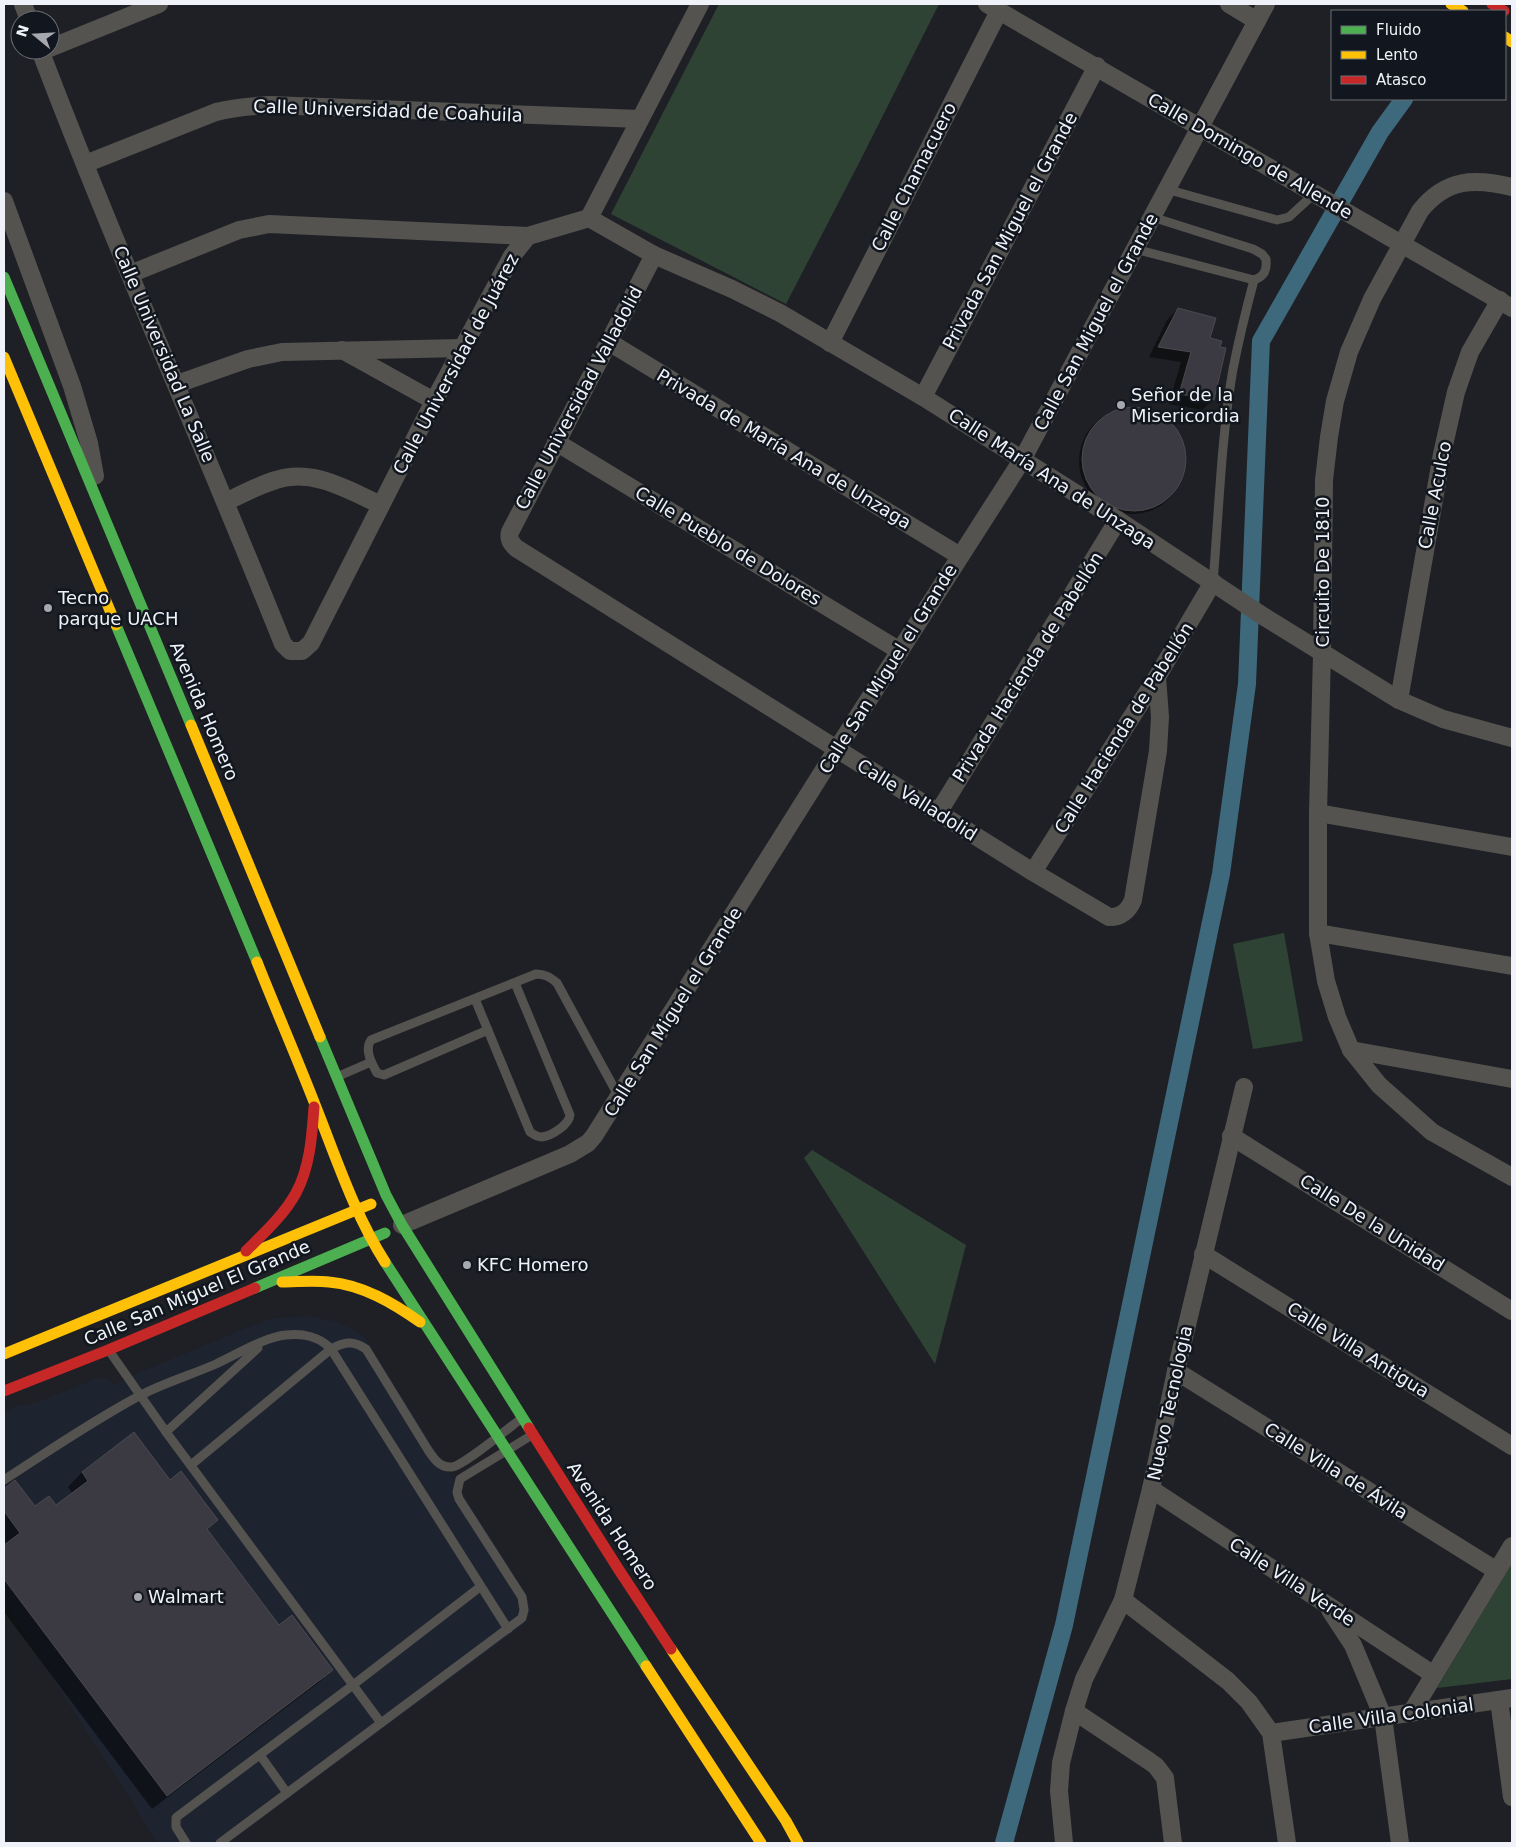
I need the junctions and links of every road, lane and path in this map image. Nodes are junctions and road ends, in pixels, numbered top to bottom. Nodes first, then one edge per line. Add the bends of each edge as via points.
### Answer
1 (159, 4) edge
2 (700, 4) edge
3 (1229, 4) edge
4 (1266, 4) edge
5 (993, 7) edge
6 (1257, 21) junction
7 (60, 44) edge
8 (48, 60) edge
9 (1097, 66) junction
10 (640, 120) junction
11 (1200, 127) junction
12 (85, 164) junction
13 (1512, 187) edge
14 (1166, 189) junction
15 (1319, 197) junction
16 (4, 201) edge
17 (1152, 217) junction
18 (589, 218) junction
19 (528, 236) junction
20 (1402, 243) junction
21 (1135, 249) junction
22 (654, 255) junction
23 (130, 274) junction
24 (4, 277) edge
25 (1254, 280) junction
26 (1506, 304) edge
27 (609, 342) junction
28 (830, 343) junction
29 (462, 348) junction
30 (342, 350) junction
31 (4, 357) edge
32 (177, 384) junction
33 (923, 397) junction
34 (434, 401) junction
35 (556, 442) junction
36 (1022, 460) junction
37 (226, 502) junction
38 (381, 505) junction
39 (99, 506) junction
40 (1118, 520) junction
41 (510, 542) joint
42 (960, 556) junction
43 (1213, 582) junction
44 (900, 651) junction
45 (296, 652) joint
46 (1322, 653) junction
47 (1157, 678) junction
48 (1399, 700) junction
49 (1512, 738) edge
50 (837, 749) junction
51 (938, 813) junction
52 (1318, 813) junction
53 (1512, 847) edge
54 (1033, 872) junction
55 (1318, 933) junction
56 (1512, 966) edge
57 (515, 982) junction
58 (475, 999) junction
59 (488, 1030) junction
60 (1352, 1050) junction
61 (371, 1062) junction
62 (337, 1077) junction
63 (1512, 1079) edge
64 (1244, 1087) dead end
65 (619, 1097) junction
66 (314, 1102) junction
67 (1231, 1136) junction
68 (1512, 1177) edge
69 (386, 1196) junction
70 (357, 1211) junction
71 (402, 1225) junction
72 (371, 1240) junction
73 (1203, 1254) junction
74 (240, 1257) junction
75 (264, 1283) junction
76 (1512, 1311) edge
77 (427, 1327) junction
78 (266, 1341) junction
79 (331, 1349) junction
80 (108, 1350) junction
81 (4, 1354) edge
82 (1176, 1371) junction
83 (4, 1391) edge
84 (140, 1395) junction
85 (522, 1418) junction
86 (166, 1432) junction
87 (532, 1435) junction
88 (497, 1436) junction
89 (1512, 1446) edge
90 (506, 1449) junction
91 (191, 1464) junction
92 (4, 1480) edge
93 (1151, 1489) junction
94 (1512, 1546) edge
95 (1497, 1571) junction
96 (480, 1587) junction
97 (1123, 1600) junction
98 (1327, 1605) junction
99 (508, 1630) junction
100 (1434, 1675) junction
101 (353, 1685) junction
102 (1505, 1699) edge
103 (1074, 1711) junction
104 (1411, 1713) junction
105 (1383, 1717) junction
106 (381, 1723) junction
107 (1270, 1733) junction
108 (260, 1755) junction
109 (287, 1793) junction
110 (1512, 1797) edge
111 (186, 1843) edge
112 (220, 1843) edge
113 (761, 1843) edge
114 (798, 1843) edge
115 (1064, 1843) edge
116 (1174, 1843) edge
117 (1287, 1843) edge
118 (1400, 1843) edge

1 - 7 street
2 - 10 street
3 - 6 street
4 - 6 street, Calle San Miguel el Grande
5 - 9 street, Calle Domingo de Allende
5 - 28 street, Calle Chamacuero
6 - 11 street, Calle San Miguel el Grande
8 - 12 street, Calle Universidad La Salle
9 - 11 street, Calle Domingo de Allende
9 - 33 street, Privada San Miguel el Grande
10 - 12 street, Calle Universidad de Coahuila via 252,106 216,112
10 - 18 street
11 - 14 street, Calle San Miguel el Grande
11 - 15 street, Calle Domingo de Allende
12 - 23 street, Calle Universidad La Salle
13 - 20 street, Circuito De 1810 via 1492,182 1463,182 1442,190 1420,211
14 - 15 lane via 1277,220 1289,217
14 - 17 street, Calle San Miguel el Grande
15 - 20 street, Calle Domingo de Allende
16 - 39 street via 72,386 89,443
17 - 21 street, Calle San Miguel el Grande
17 - 25 lane via 1262,254 1267,267 1260,278
18 - 19 street, Calle Universidad de Juárez
18 - 22 street, Calle María Ana de Unzaga
19 - 23 street via 269,224 238,230
19 - 29 street, Calle Universidad de Juárez via 507,265
20 - 26 street, Calle Domingo de Allende
20 - 46 street, Circuito De 1810 via 1349,352 1335,401 1324,480
21 - 25 lane
21 - 36 street, Calle San Miguel el Grande
22 - 27 street, Calle Universidad Valladolid
22 - 28 street, Calle María Ana de Unzaga via 780,313
23 - 32 street, Calle Universidad La Salle
24 - 39 main road, Avenida Homero
25 - 43 lane via 1226,417
26 - 48 street, Calle Aculco via 1470,352 1456,392
27 - 35 street, Calle Universidad Valladolid
27 - 42 street, Privada de María Ana de Unzaga
28 - 33 street, Calle María Ana de Unzaga
29 - 30 street
29 - 34 street, Calle Universidad de Juárez
30 - 32 street via 268,354
30 - 34 street
31 - 66 main road
32 - 37 street, Calle Universidad La Salle
33 - 36 street, Calle María Ana de Unzaga
34 - 38 street, Calle Universidad de Juárez
35 - 41 street, Calle Universidad Valladolid via 508,536
35 - 44 street, Calle Pueblo de Dolores
36 - 40 street, Calle María Ana de Unzaga
36 - 42 street, Calle San Miguel el Grande
37 - 38 street via 275,480 304,477 332,482
37 - 45 street, Calle Universidad La Salle via 283,644
38 - 45 street, Calle Universidad de Juárez via 311,643 302,652
39 - 62 main road, Avenida Homero
40 - 43 street, Calle María Ana de Unzaga
40 - 51 street, Privada Hacienda de Pabellón
41 - 50 street, Calle Valladolid
42 - 44 street, Calle San Miguel el Grande
43 - 46 street, Calle María Ana de Unzaga
43 - 47 street, Calle Hacienda de Pabellón
44 - 50 street, Calle San Miguel el Grande
46 - 48 street, Calle María Ana de Unzaga
46 - 52 street, Circuito De 1810
47 - 54 street, Calle Hacienda de Pabellón
47 - 54 street, Calle Valladolid via 1158,751 1130,906 1121,916 1109,918
48 - 49 street, Calle María Ana de Unzaga via 1443,719
50 - 51 street, Calle Valladolid
50 - 65 street, Calle San Miguel el Grande
51 - 54 street, Calle Valladolid
52 - 53 street
52 - 55 street, Circuito De 1810
55 - 56 street
55 - 60 street, Circuito De 1810 via 1326,981
57 - 58 lane
57 - 59 lane via 570,1115 566,1125 544,1137 530,1132
57 - 65 lane via 542,974 557,983
58 - 59 lane
58 - 61 lane via 371,1040 368,1048
59 - 61 lane via 384,1075 377,1073
60 - 63 street
60 - 68 street via 1379,1085 1432,1132
61 - 62 lane
62 - 69 main road, Avenida Homero
64 - 67 street, Nuevo Tecnologia
65 - 71 street, Calle San Miguel el Grande via 594,1136 581,1148
66 - 70 main road
66 - 74 main road via 309,1153 295,1194 281,1214
67 - 73 street, Nuevo Tecnologia
67 - 76 street, Calle De la Unidad
69 - 70 main road, Calle San Miguel El Grande
69 - 71 main road, Avenida Homero
70 - 72 main road
70 - 74 main road, Calle San Miguel El Grande
71 - 72 main road, Calle San Miguel El Grande
71 - 85 main road, Avenida Homero
72 - 75 main road, Calle San Miguel El Grande
72 - 77 main road
73 - 82 street, Nuevo Tecnologia
73 - 89 street, Calle Villa Antigua
74 - 81 main road, Calle San Miguel El Grande
75 - 77 main road via 337,1283 360,1289 399,1307
75 - 80 main road, Calle San Miguel El Grande
77 - 88 main road
78 - 79 lane via 285,1335 304,1335 325,1343
78 - 84 lane
78 - 86 lane
79 - 88 lane via 346,1342 366,1349 428,1450 440,1464 454,1467
79 - 91 lane
79 - 96 lane
80 - 83 main road, Calle San Miguel El Grande
80 - 84 lane
82 - 93 street, Nuevo Tecnologia
82 - 95 street, Calle Villa de Ávila
84 - 86 lane
84 - 92 lane
85 - 87 main road, Avenida Homero
85 - 88 lane
86 - 91 lane
87 - 90 lane
87 - 114 main road, Avenida Homero
88 - 90 main road
90 - 99 lane via 460,1479 457,1492 522,1597 523,1616
90 - 113 main road
91 - 101 lane
93 - 97 street, Nuevo Tecnologia
93 - 98 street, Calle Villa Verde
94 - 95 street
95 - 100 street
96 - 99 lane
96 - 101 lane
97 - 103 street, Nuevo Tecnologia via 1084,1679
97 - 107 street via 1228,1682 1249,1702
98 - 100 street, Calle Villa Verde
98 - 105 street via 1353,1645
99 - 106 lane
100 - 104 street
101 - 106 lane
101 - 108 lane
102 - 104 street, Calle Villa Colonial
102 - 110 street
103 - 115 street, Nuevo Tecnologia via 1061,1763 1059,1791
103 - 116 street via 1161,1772 1165,1778
104 - 105 street, Calle Villa Colonial
105 - 107 street, Calle Villa Colonial
105 - 118 street
106 - 109 lane
107 - 117 street
108 - 109 lane
108 - 111 lane via 176,1818 176,1827
109 - 112 lane

